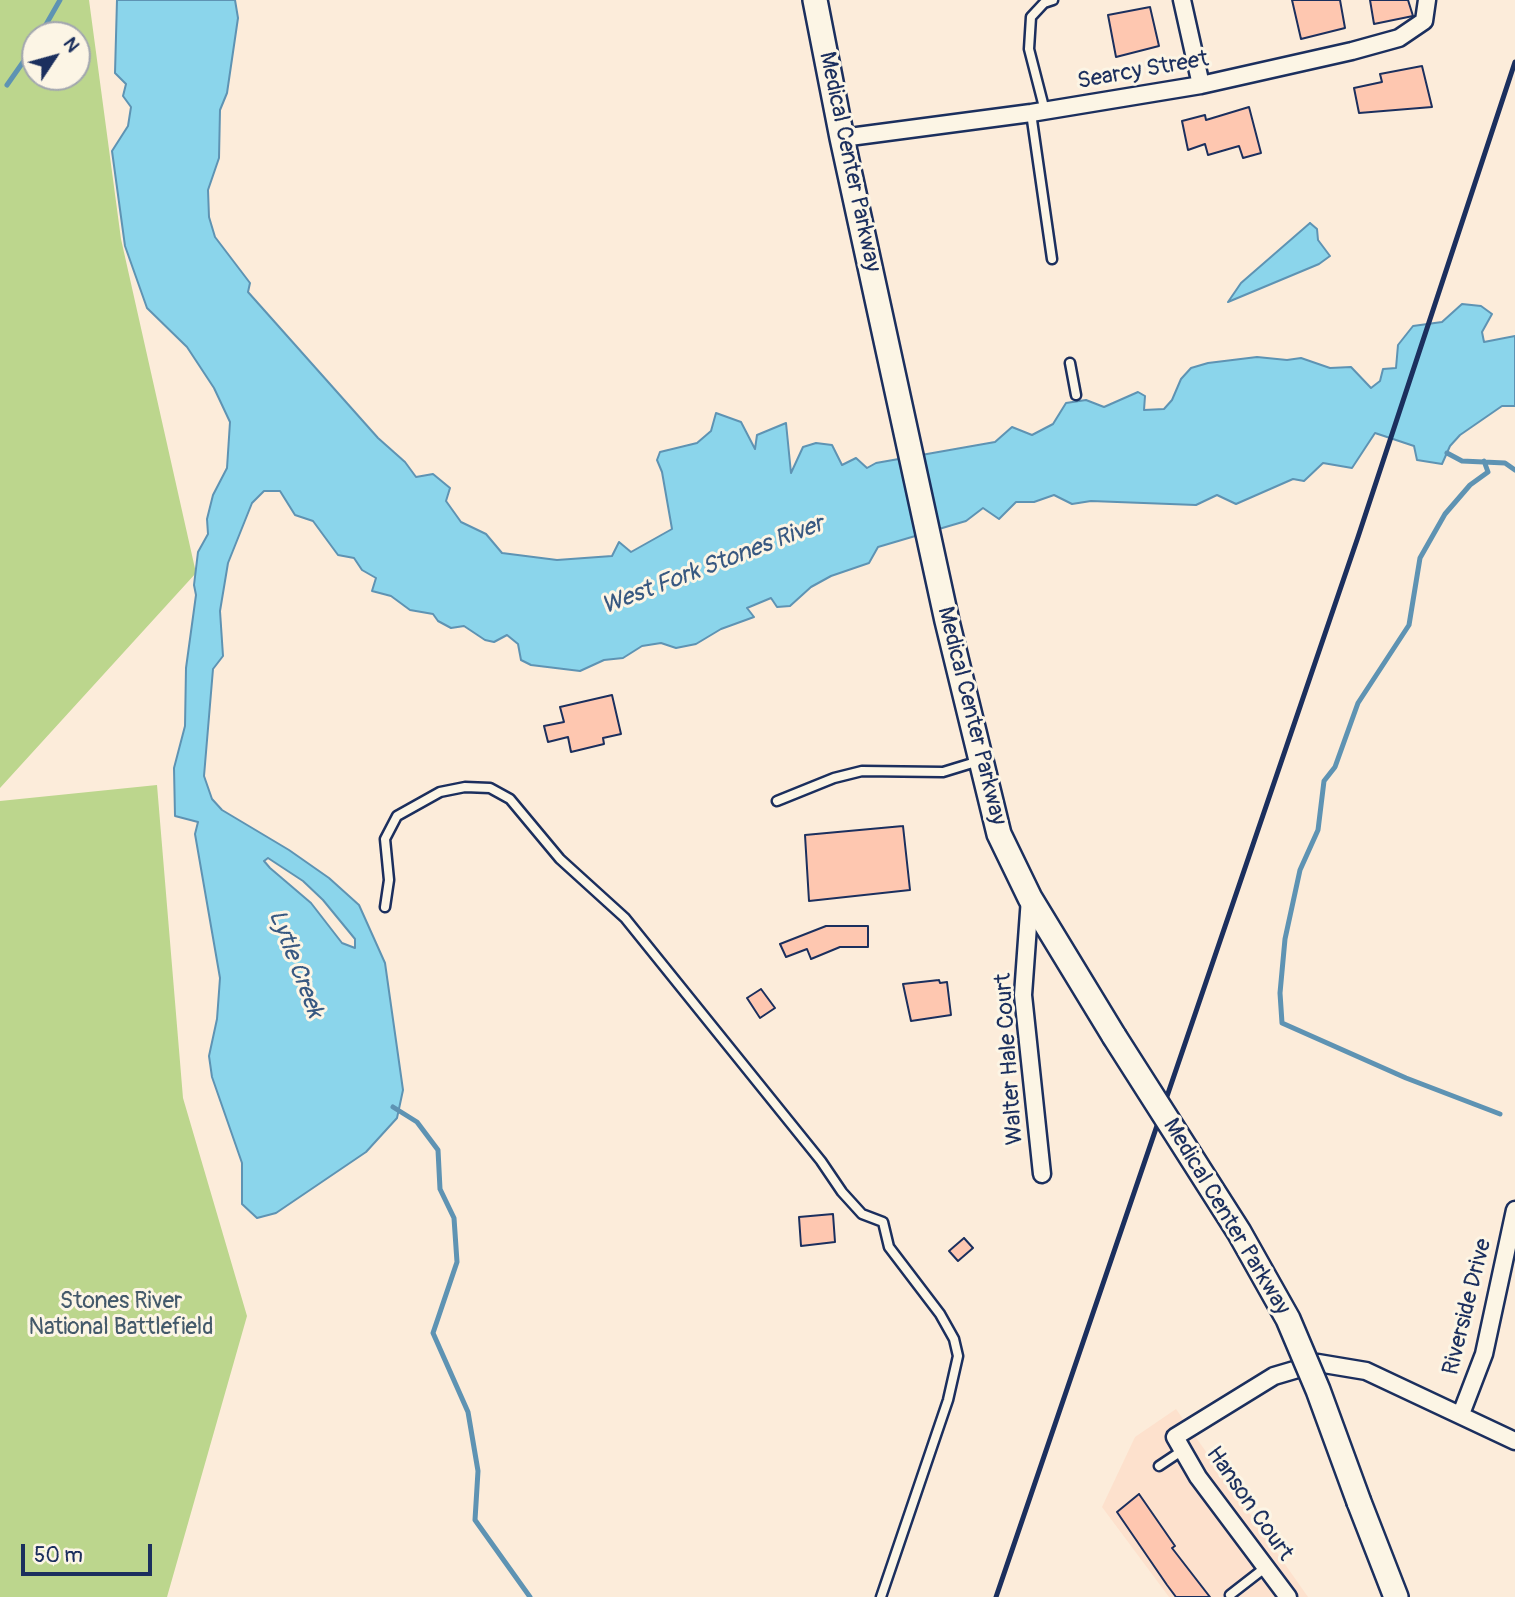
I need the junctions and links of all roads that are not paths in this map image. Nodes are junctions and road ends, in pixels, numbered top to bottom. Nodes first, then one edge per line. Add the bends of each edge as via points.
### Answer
1 (815, 0) edge
2 (1053, 0) edge
3 (1182, 0) edge
4 (1427, 0) edge
5 (1201, 85) junction
6 (1038, 112) junction
7 (842, 138) junction
8 (1052, 260) dead end
9 (1070, 363) dead end
10 (1076, 395) dead end
11 (979, 761) junction
12 (777, 801) dead end
13 (1030, 898) junction
14 (384, 907) dead end
15 (1042, 1174) dead end
16 (1515, 1210) edge
17 (1461, 1414) junction
18 (1515, 1441) edge
19 (1179, 1443) junction
20 (1159, 1466) dead end
21 (1265, 1567) junction
22 (1230, 1595) dead end
23 (881, 1597) edge
24 (1288, 1597) edge
25 (1396, 1597) edge

1 - 7 main road, Medical Center Parkway
2 - 6 lane via 1031,17 1029,49
3 - 5 street
4 - 5 street, Searcy Street via 1424,20 1399,38
5 - 6 street, Searcy Street
6 - 7 street, Searcy Street
6 - 8 lane
7 - 11 main road, Medical Center Parkway
9 - 10 lane
11 - 12 lane via 943,772 862,771
11 - 13 main road, Medical Center Parkway via 999,834
13 - 15 street, Walter Hale Court via 1023,995
13 - 25 main road, Medical Center Parkway, bridge via 1239,1232 1288,1319
14 - 23 lane via 389,880 384,839 397,816 440,792 464,787 490,788 510,799 560,859 625,918 842,1192 862,1213 883,1222 889,1247 940,1314 958,1356 948,1400
16 - 17 street, Riverside Drive via 1484,1353
17 - 18 street
17 - 19 street via 1366,1371 1318,1363 1274,1376
19 - 20 lane
19 - 21 street, Hanson Court via 1198,1477
21 - 22 lane
21 - 24 street, Hanson Court

